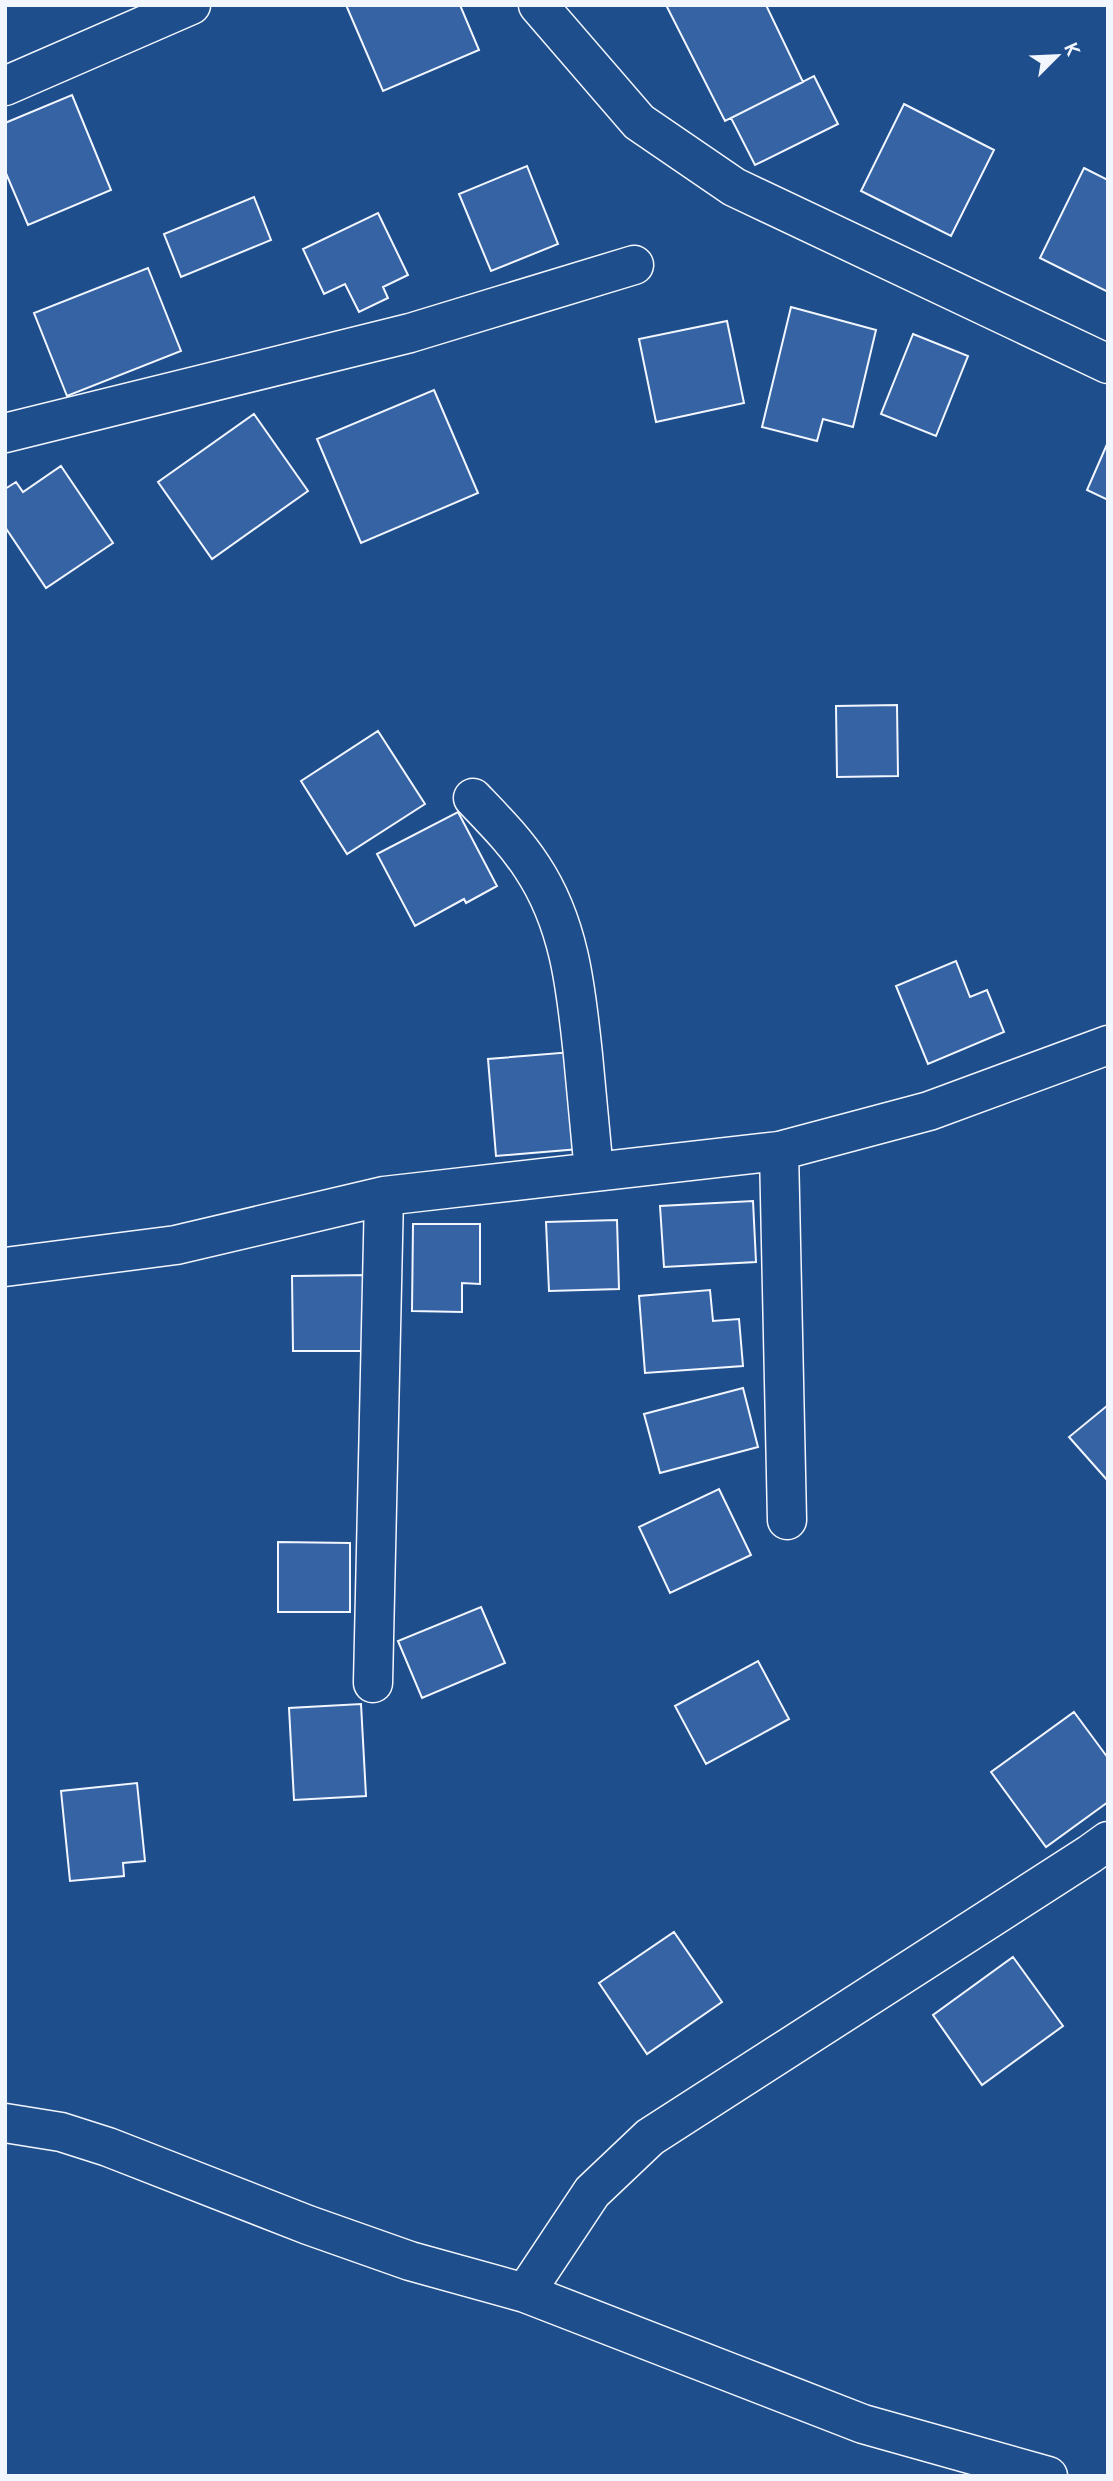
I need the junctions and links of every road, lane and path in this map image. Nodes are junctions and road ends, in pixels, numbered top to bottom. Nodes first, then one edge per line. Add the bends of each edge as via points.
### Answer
1 (191, 5) edge
2 (538, 5) edge
3 (5, 86) edge
4 (634, 265) dead end
5 (1108, 364) edge
6 (5, 433) edge
7 (473, 798) dead end
8 (1108, 1045) edge
9 (779, 1151) junction
10 (594, 1172) junction
11 (384, 1196) junction
12 (5, 1267) edge
13 (787, 1520) dead end
14 (373, 1683) dead end
15 (1108, 1841) edge
16 (5, 2123) edge
17 (525, 2294) junction
18 (1048, 2476) edge

1 - 3 street
2 - 5 street via 639,122 734,187
4 - 6 street via 410,333
7 - 10 street via 533,868 567,941
8 - 9 street via 929,1111
9 - 10 street
9 - 13 street
10 - 11 street
11 - 12 street via 176,1245
11 - 14 street
15 - 17 street via 650,2137 592,2192
16 - 17 street via 96,2143 410,2262
17 - 18 street via 863,2424

